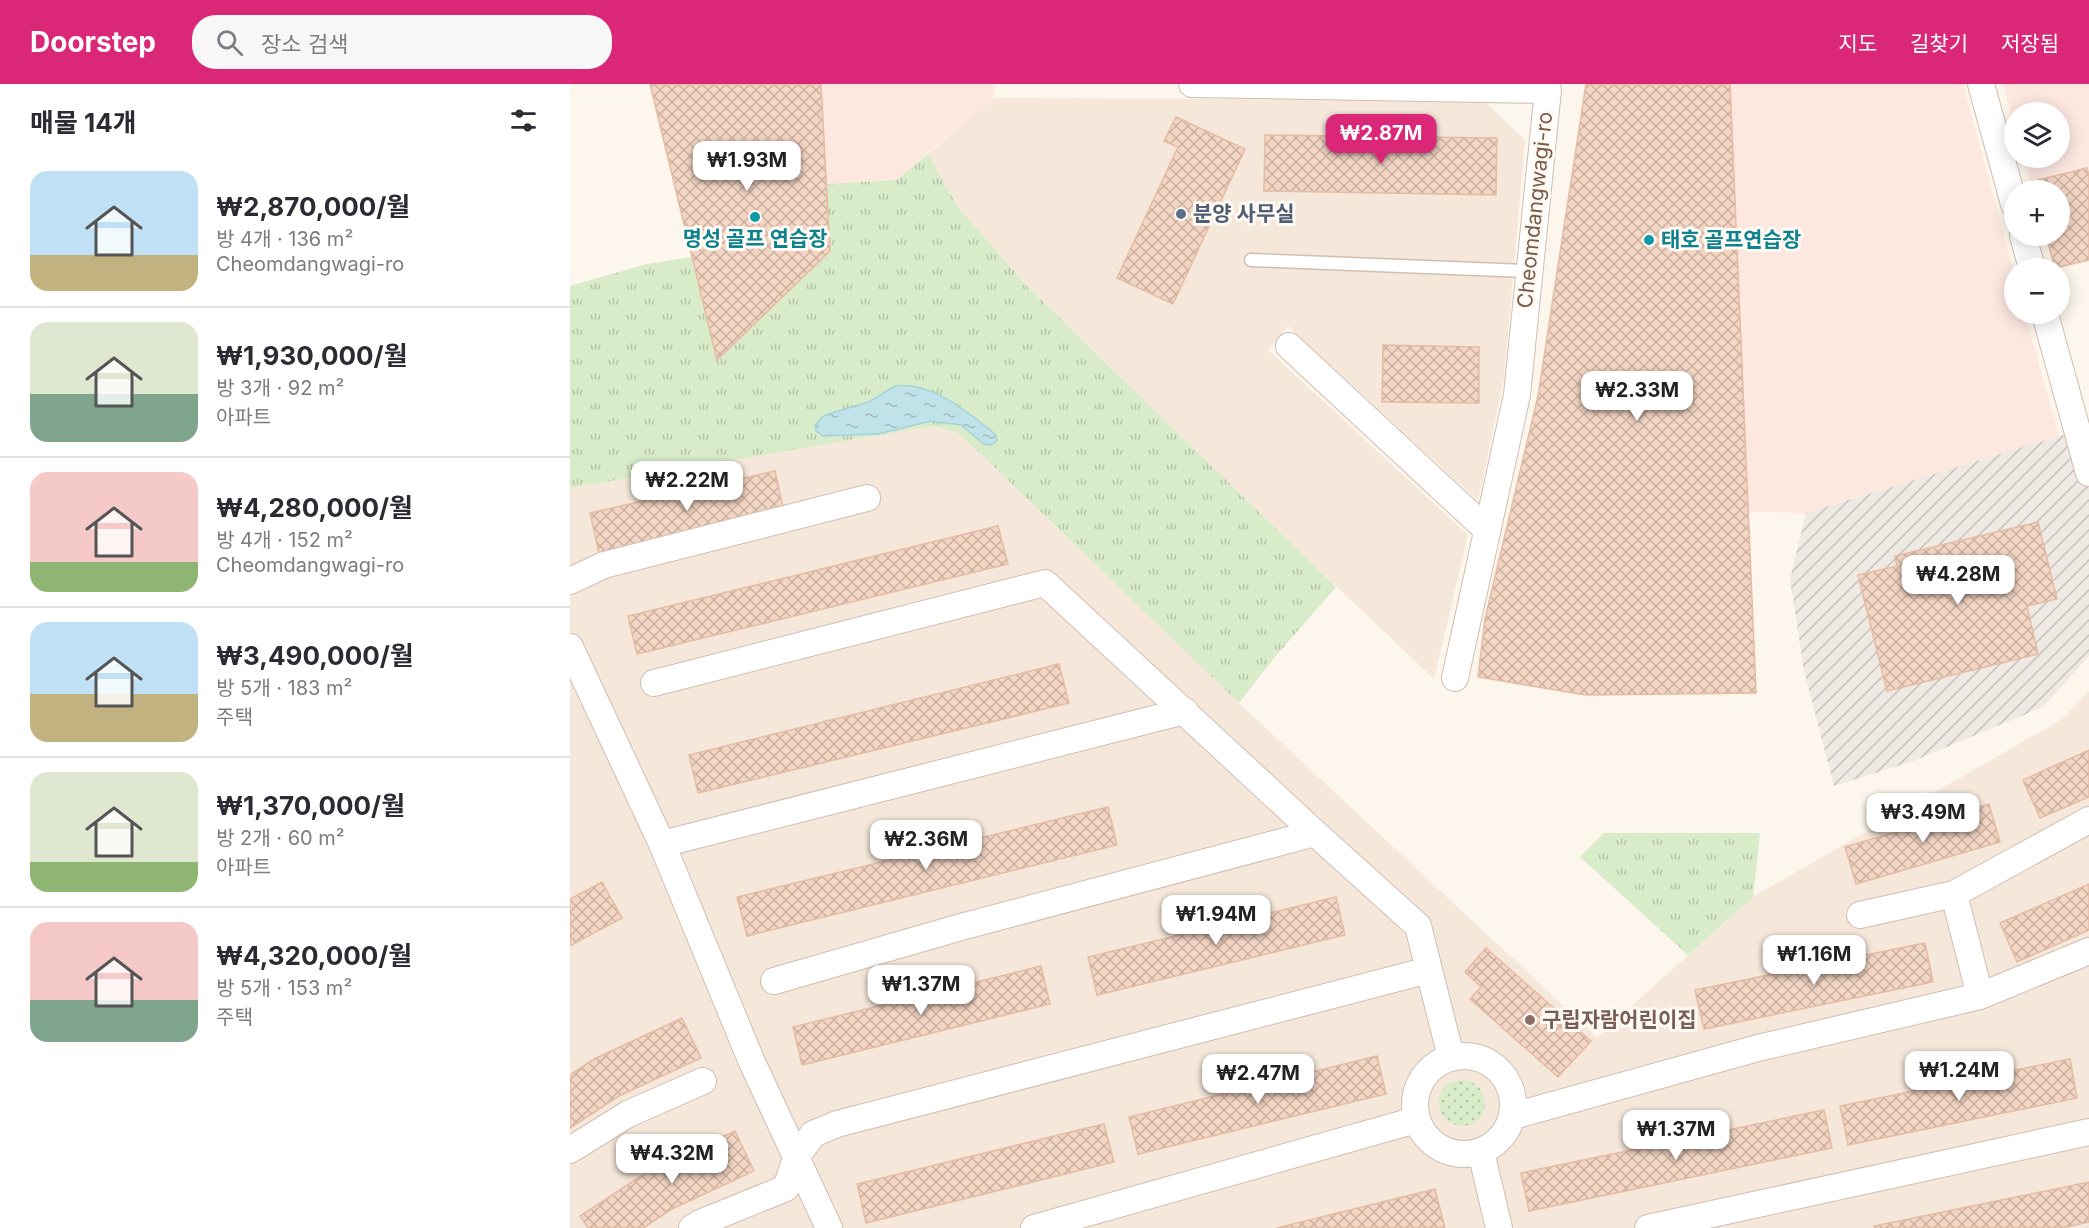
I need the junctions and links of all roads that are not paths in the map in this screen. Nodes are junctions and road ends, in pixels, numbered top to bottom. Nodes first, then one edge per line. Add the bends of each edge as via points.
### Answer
1 (1192, 84) edge
2 (1981, 84) edge
3 (1316, 85) edge
4 (2007, 180) edge
5 (1251, 260) dead end
6 (1529, 271) junction
7 (2048, 324) edge
8 (1288, 346) dead end
9 (2089, 473) edge
10 (867, 498) dead end
11 (1487, 530) junction
12 (570, 581) edge
13 (570, 647) edge
14 (1455, 678) dead end
15 (654, 683) dead end
16 (1185, 711) junction
17 (2089, 820) edge
18 (1315, 833) junction
19 (662, 844) junction
20 (1954, 894) junction
21 (1860, 915) dead end
22 (2089, 951) edge
23 (1430, 970) junction
24 (774, 981) dead end
25 (1980, 996) junction
26 (1451, 1057) junction
27 (703, 1082) dead end
28 (1513, 1116) junction
29 (1416, 1120) junction
30 (2089, 1132) edge
31 (570, 1150) edge
32 (1480, 1152) junction
33 (796, 1158) junction
34 (692, 1228) edge
35 (829, 1228) edge
36 (1034, 1228) edge
37 (1499, 1228) edge
38 (1648, 1228) edge

1 - 3 street, Cheomdangwagi-ro
2 - 4 street
3 - 6 street, Cheomdangwagi-ro via 1548,90
5 - 6 lane
6 - 11 street, Cheomdangwagi-ro via 1517,395
7 - 9 street
8 - 11 street
10 - 12 street via 604,565
11 - 14 street, Cheomdangwagi-ro
13 - 19 street
15 - 16 street via 1045,584
16 - 18 street
16 - 19 street
17 - 20 street
18 - 23 street via 1418,926
18 - 24 street
19 - 33 street
20 - 21 street
20 - 25 street
22 - 25 street
23 - 26 street
23 - 33 street via 837,1124 813,1134
25 - 28 street via 1758,1048
26 - 28 street via 1485,1060 1499,1069 1514,1099
26 - 29 street via 1437,1063 1417,1088
27 - 31 street via 627,1113
28 - 32 street via 1496,1144
29 - 32 street via 1434,1146 1465,1155
29 - 36 street
30 - 38 street
32 - 37 street
33 - 34 street via 786,1188
33 - 35 street

